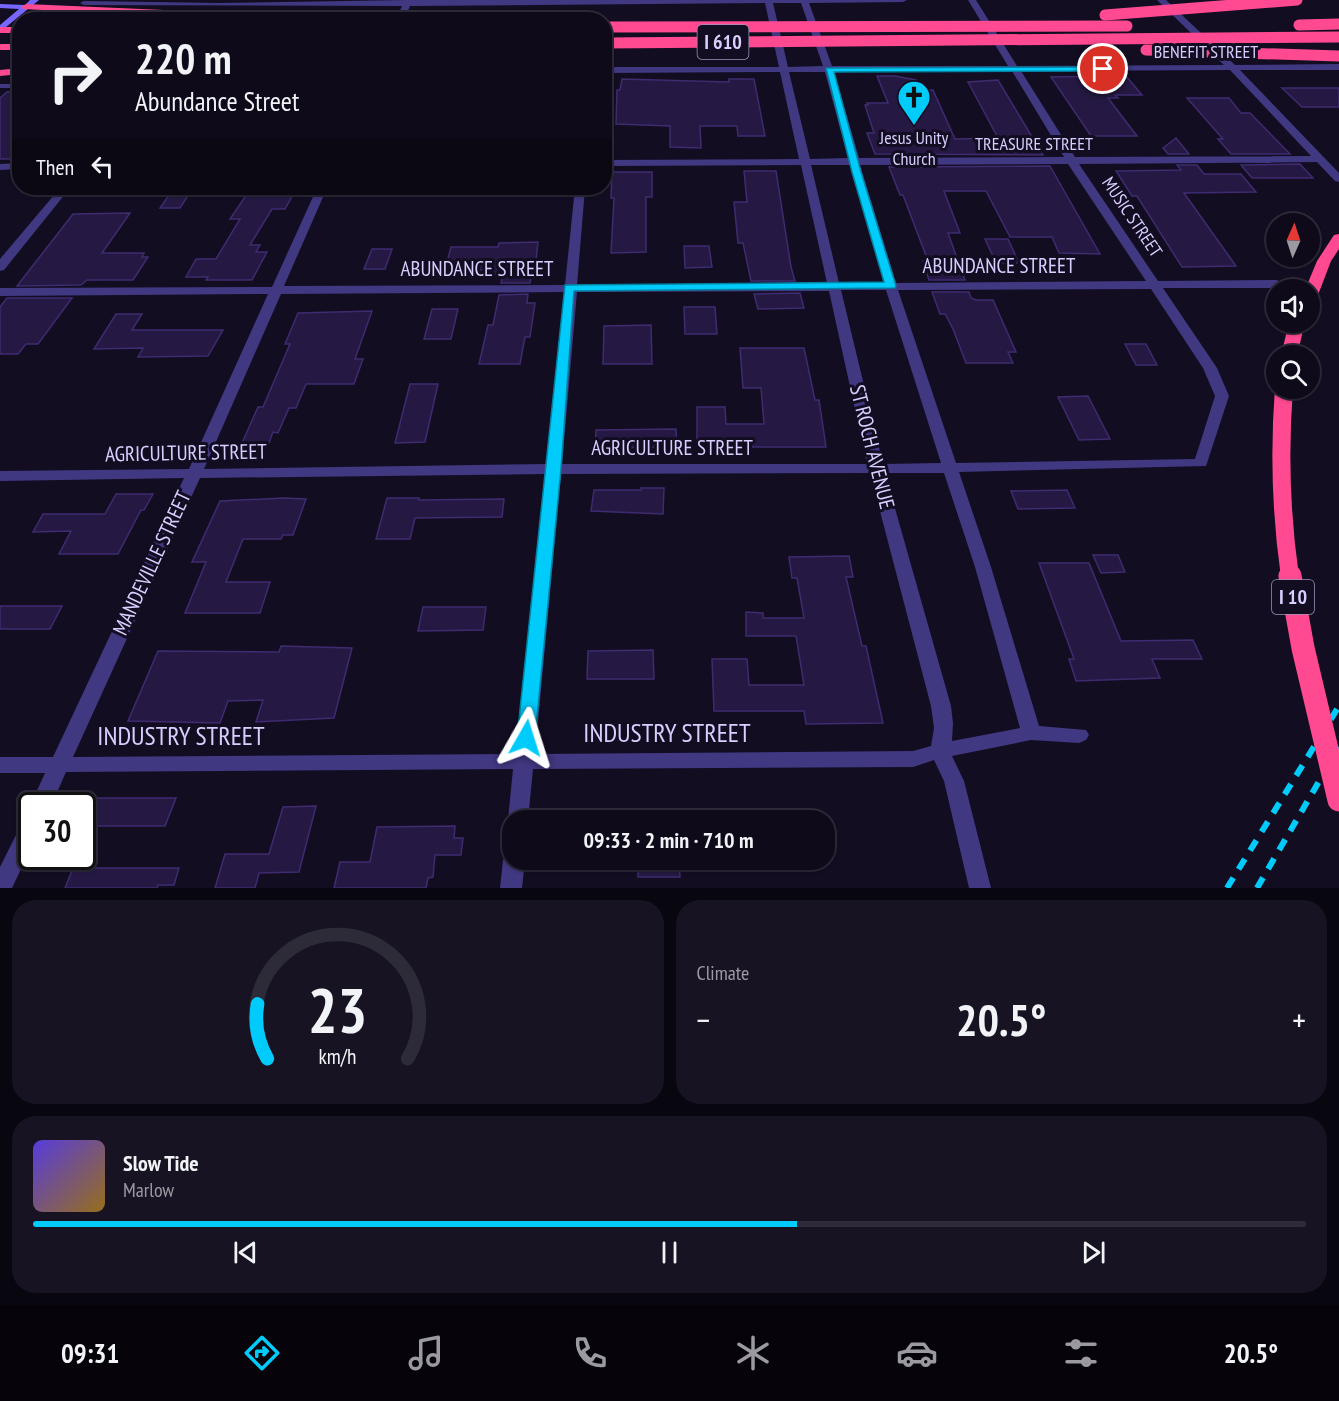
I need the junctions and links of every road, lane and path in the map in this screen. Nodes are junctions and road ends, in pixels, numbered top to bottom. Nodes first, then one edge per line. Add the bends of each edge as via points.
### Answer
1 (894, 0) edge
2 (903, 0) edge
3 (972, 0) edge
4 (1161, 0) edge
5 (1297, 0) edge
6 (598, 1) edge
7 (696, 1) edge
8 (734, 1) edge
9 (768, 1) edge
10 (804, 1) edge
11 (222, 2) edge
12 (408, 2) edge
13 (84, 3) dead end
14 (31, 4) edge
15 (0, 6) edge
16 (136, 12) edge
17 (12, 20) edge
18 (1339, 24) edge
19 (1290, 25) dead end
20 (1133, 26) dead end
21 (1168, 26) dead end
22 (1201, 26) dead end
23 (612, 27) edge
24 (794, 27) junction
25 (0, 30) edge
26 (1339, 37) edge
27 (841, 41) junction
28 (612, 43) edge
29 (1339, 56) edge
30 (1339, 67) edge
31 (1233, 68) junction
32 (785, 69) junction
33 (1017, 69) junction
34 (612, 70) edge
35 (829, 70) junction
36 (1319, 159) junction
37 (805, 161) junction
38 (854, 161) junction
39 (1072, 161) junction
40 (612, 163) edge
41 (1339, 179) edge
42 (59, 195) edge
43 (319, 195) edge
44 (579, 195) edge
45 (1339, 238) edge
46 (0, 267) edge
47 (1317, 279) edge
48 (1266, 284) edge
49 (1156, 285) junction
50 (833, 286) junction
51 (891, 286) junction
52 (569, 288) junction
53 (276, 289) junction
54 (0, 292) edge
55 (1284, 399) edge
56 (1201, 463) joint
57 (876, 468) junction
58 (950, 468) junction
59 (554, 469) junction
60 (194, 474) junction
61 (0, 476) edge
62 (1031, 733) junction
63 (1079, 735) dead end
64 (939, 751) junction
65 (524, 761) junction
66 (59, 764) junction
67 (0, 765) edge
68 (46, 792) edge
69 (1339, 800) edge
70 (519, 810) edge
71 (18, 852) edge
72 (513, 870) edge
73 (1, 888) edge
74 (511, 888) edge
75 (980, 888) edge

1 - 2 street
1 - 10 street
3 - 33 street, MUSIC STREET
4 - 31 street
5 - 24 highway, bridge via 1023,21
6 - 7 street
6 - 12 street
7 - 8 street
8 - 9 street
9 - 10 street
9 - 32 street, ST ROCH AVENUE
10 - 35 street
11 - 12 street
11 - 13 street
14 - 15 main road
14 - 16 highway
17 - 25 main road
18 - 19 highway, bridge
20 - 24 highway, I 610, bridge
21 - 22 highway
23 - 24 highway, I 610, bridge
26 - 27 highway, I 610, bridge
27 - 28 highway, I 610, bridge
27 - 29 highway, bridge
30 - 31 street, BENEFIT STREET
31 - 33 street, BENEFIT STREET
31 - 36 street
32 - 34 street, BENEFIT STREET
32 - 35 street, BENEFIT STREET
32 - 37 street, ST ROCH AVENUE
33 - 35 street, BENEFIT STREET
33 - 39 street, MUSIC STREET
35 - 38 street
36 - 39 street, TREASURE STREET
36 - 41 street
37 - 38 street, TREASURE STREET
37 - 40 street, TREASURE STREET
37 - 50 street, ST ROCH AVENUE
38 - 39 street, TREASURE STREET
38 - 51 street
39 - 49 street, MUSIC STREET
42 - 46 street
43 - 53 street, MANDEVILLE STREET
44 - 52 street
45 - 47 highway
48 - 49 street, ABUNDANCE STREET
49 - 51 street, ABUNDANCE STREET
49 - 56 street, MUSIC STREET via 1210,368 1222,396
50 - 51 street, ABUNDANCE STREET
50 - 52 street, ABUNDANCE STREET
50 - 57 street, ST ROCH AVENUE
51 - 58 street
52 - 53 street, ABUNDANCE STREET
52 - 59 street
53 - 54 street, ABUNDANCE STREET
53 - 60 street, MANDEVILLE STREET
55 - 69 highway, I 10, bridge via 1284,541
56 - 58 street, AGRICULTURE STREET
57 - 58 street, AGRICULTURE STREET
57 - 59 street, AGRICULTURE STREET
57 - 64 street, ST ROCH AVENUE via 941,706 945,726
58 - 62 street
59 - 60 street, AGRICULTURE STREET
59 - 65 street
60 - 61 street, AGRICULTURE STREET
60 - 66 street, MANDEVILLE STREET
62 - 63 street, INDUSTRY STREET
62 - 64 street, INDUSTRY STREET
64 - 65 street, INDUSTRY STREET via 913,759
64 - 75 street via 954,781
65 - 66 street, INDUSTRY STREET
65 - 70 street
66 - 67 street, INDUSTRY STREET
66 - 68 street, MANDEVILLE STREET
71 - 73 street
72 - 74 street

